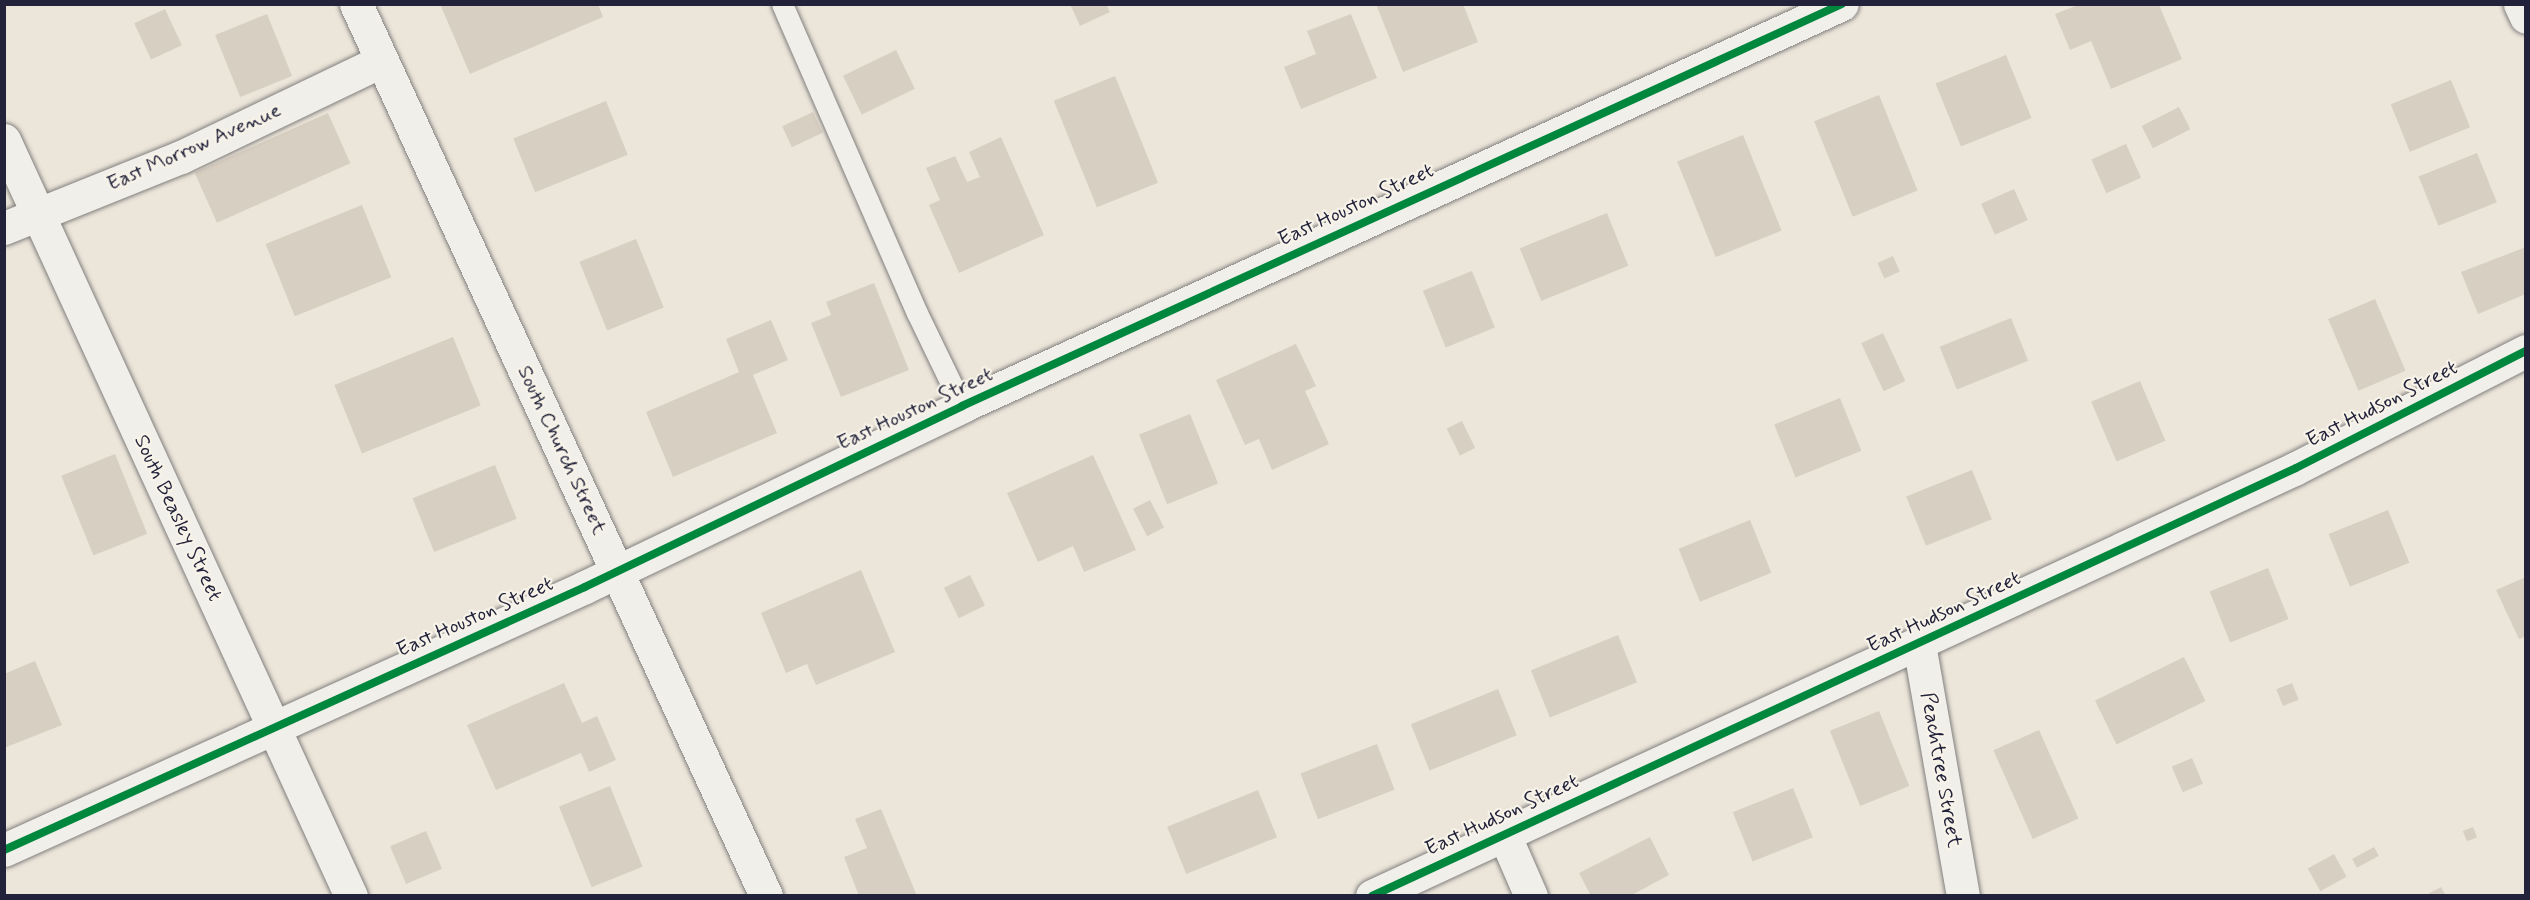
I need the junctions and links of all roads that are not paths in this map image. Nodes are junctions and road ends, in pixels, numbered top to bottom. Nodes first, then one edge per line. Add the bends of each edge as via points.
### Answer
1 (356, 4) edge
2 (783, 4) edge
3 (1842, 4) edge
4 (2520, 4) edge
5 (2526, 17) edge
6 (381, 61) junction
7 (4, 140) edge
8 (39, 213) junction
9 (4, 228) edge
10 (2526, 351) edge
11 (962, 406) junction
12 (618, 571) junction
13 (1919, 644) junction
14 (273, 728) junction
15 (1504, 834) junction
16 (4, 850) edge
17 (351, 896) edge
18 (766, 896) edge
19 (1372, 896) edge
20 (1531, 896) edge
21 (1963, 896) edge

1 - 6 street, South Church Street
2 - 11 lane via 917,313
3 - 11 street, East Houston Street
4 - 5 street
6 - 8 street, East Morrow Avenue via 181,157
6 - 12 street, South Church Street
7 - 8 street, South Beasley Street
8 - 9 street, East Morrow Avenue
8 - 14 street, South Beasley Street
10 - 13 street, East Hudson Street via 2296,468
11 - 12 street, East Houston Street
12 - 14 street, East Houston Street
12 - 18 street, South Church Street
13 - 15 street, East Hudson Street
13 - 21 street, Peachtree Street
14 - 16 street, East Houston Street
14 - 17 street, South Beasley Street
15 - 19 street, East Hudson Street
15 - 20 street

